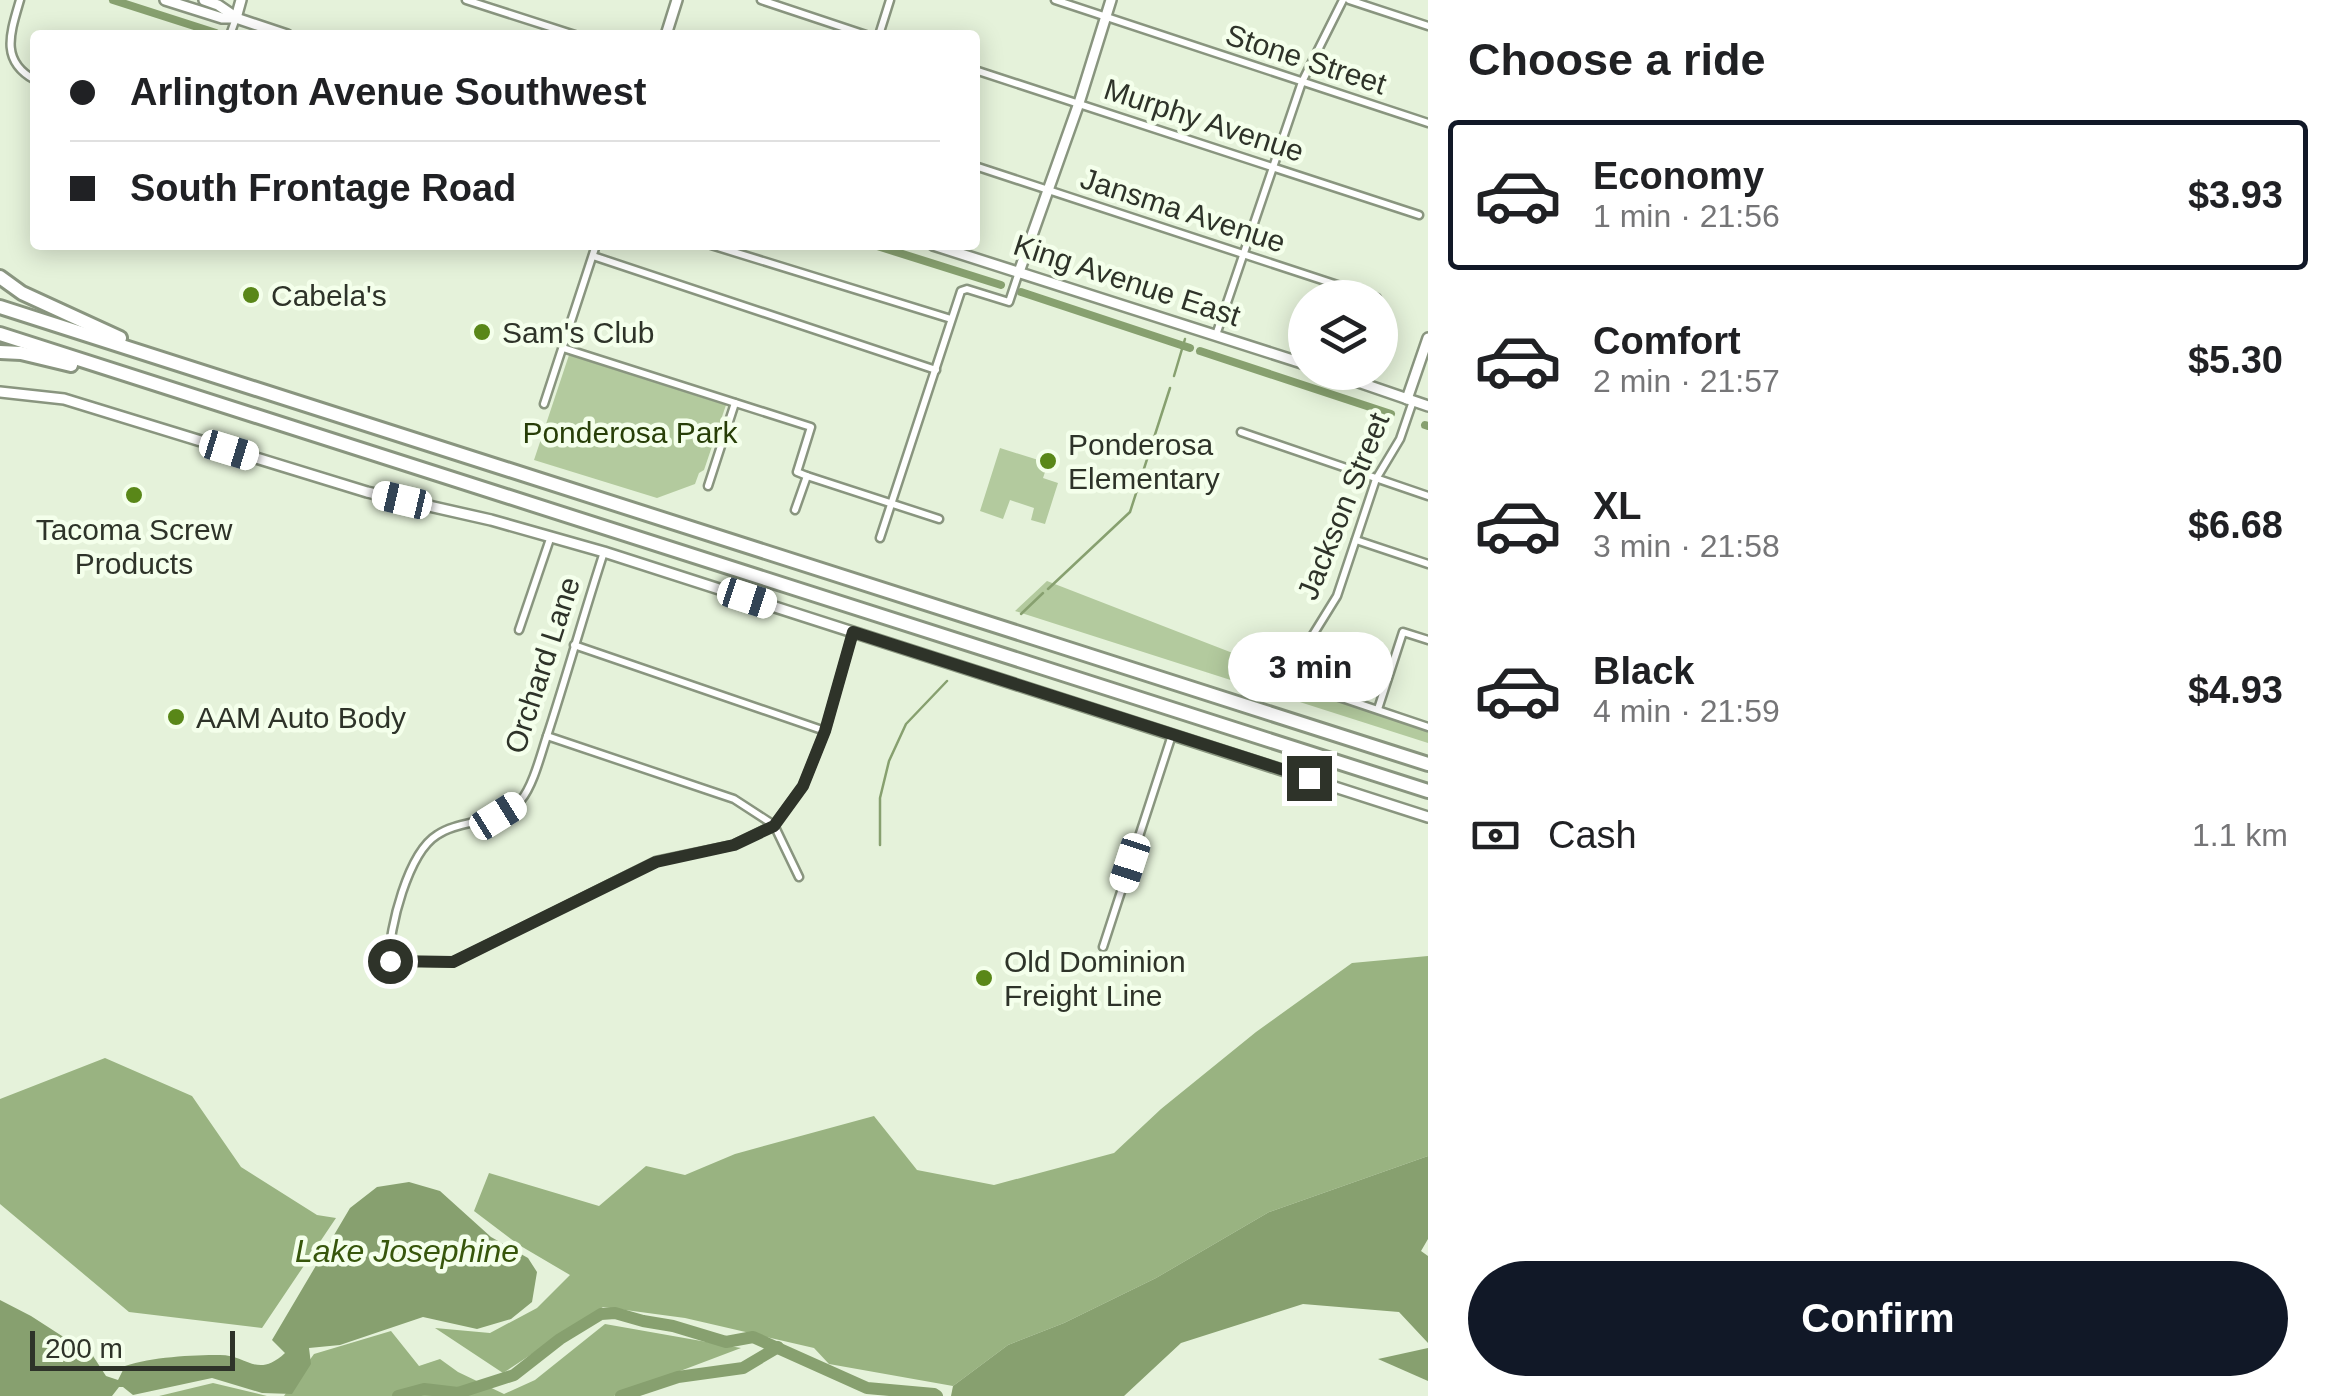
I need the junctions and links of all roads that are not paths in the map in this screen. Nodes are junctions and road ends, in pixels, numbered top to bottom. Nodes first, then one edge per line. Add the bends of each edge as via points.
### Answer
1 (20, 0) edge
2 (166, 0) edge
3 (204, 0) edge
4 (241, 0) edge
5 (466, 0) edge
6 (676, 0) edge
7 (761, 0) edge
8 (890, 0) edge
9 (1056, 0) edge
10 (1111, 0) edge
11 (1346, 0) edge
12 (1106, 16) junction
13 (236, 18) junction
14 (1428, 26) edge
15 (232, 30) edge
16 (272, 30) edge
17 (559, 30) edge
18 (667, 30) edge
19 (851, 30) edge
20 (881, 30) edge
21 (980, 72) edge
22 (30, 77) edge
23 (1302, 82) junction
24 (1079, 102) junction
25 (1428, 122) edge
26 (980, 168) edge
27 (1275, 168) junction
28 (1049, 190) junction
29 (1419, 215) dead end
30 (594, 250) edge
31 (727, 250) edge
32 (950, 250) edge
33 (1244, 253) junction
34 (592, 256) junction
35 (1019, 272) junction
36 (0, 277) edge
37 (1325, 280) edge
38 (0, 307) edge
39 (951, 319) junction
40 (0, 334) edge
41 (1216, 335) junction
42 (1428, 338) edge
43 (563, 348) junction
44 (0, 352) edge
45 (1288, 358) edge
46 (182, 365) junction
47 (936, 370) junction
48 (170, 388) junction
49 (1381, 390) edge
50 (0, 392) edge
51 (1410, 400) junction
52 (735, 403) junction
53 (544, 404) dead end
54 (1428, 406) edge
55 (1241, 432) dead end
56 (806, 476) junction
57 (1376, 479) junction
58 (708, 486) dead end
59 (1428, 496) edge
60 (892, 504) junction
61 (795, 510) dead end
62 (939, 519) dead end
63 (551, 536) junction
64 (880, 538) dead end
65 (1356, 540) junction
66 (604, 552) junction
67 (1428, 564) edge
68 (519, 630) dead end
69 (853, 632) junction
70 (1428, 640) edge
71 (574, 644) junction
72 (1378, 709) junction
73 (1428, 727) edge
74 (825, 731) junction
75 (1172, 734) junction
76 (547, 736) junction
77 (1428, 764) edge
78 (1428, 791) edge
79 (1428, 817) edge
80 (774, 826) junction
81 (798, 877) dead end
82 (1103, 947) dead end

1 - 22 street via 7,49
2 - 13 main road
3 - 13 main road
4 - 13 main road
5 - 17 street
6 - 18 main road
7 - 19 street
8 - 20 street
9 - 12 street, Stone Street
10 - 12 main road
11 - 14 street
11 - 23 street
12 - 23 street, Stone Street
12 - 24 main road
13 - 15 street
13 - 16 main road
21 - 24 street, Murphy Avenue
23 - 25 street, Stone Street
23 - 27 street
24 - 27 street, Murphy Avenue
24 - 28 main road
26 - 28 street, Jansma Avenue
27 - 29 street, Murphy Avenue
27 - 33 street
28 - 33 street, Jansma Avenue
28 - 35 main road
30 - 34 street
31 - 39 street
32 - 35 main road, King Avenue East
33 - 37 street, Jansma Avenue
33 - 41 street
34 - 43 street
34 - 47 street
35 - 39 street via 1009,302 967,288
35 - 41 main road, King Avenue East
36 - 46 highway via 62,313
38 - 46 highway
39 - 47 street
40 - 48 highway
41 - 45 main road, King Avenue East
42 - 51 main road, Jackson Street
43 - 52 street
43 - 53 street
44 - 48 highway
46 - 77 highway
47 - 60 street
48 - 78 highway
49 - 51 main road
50 - 63 main road via 64,399 367,492
51 - 54 main road
51 - 57 street, Jackson Street via 1400,438
52 - 56 street via 811,428 797,472
52 - 58 street
55 - 57 street
56 - 60 street
56 - 61 street
57 - 59 street
57 - 65 street, Jackson Street
60 - 62 street
60 - 64 street
63 - 66 main road
63 - 68 street
65 - 67 street
65 - 72 street, Jackson Street via 1308,656 1320,684 1334,695
66 - 69 main road
66 - 71 street, Orchard Lane
69 - 74 street
69 - 75 main road
70 - 72 street via 1403,632
71 - 74 street
71 - 76 street, Orchard Lane
72 - 73 street
74 - 80 street via 803,786
75 - 79 main road
75 - 82 street
76 - 80 street via 734,799
76 - 80 street, Orchard Lane via 521,801 498,816 438,834 421,850 395,915 390,961 453,962 656,862 734,845
80 - 81 street

